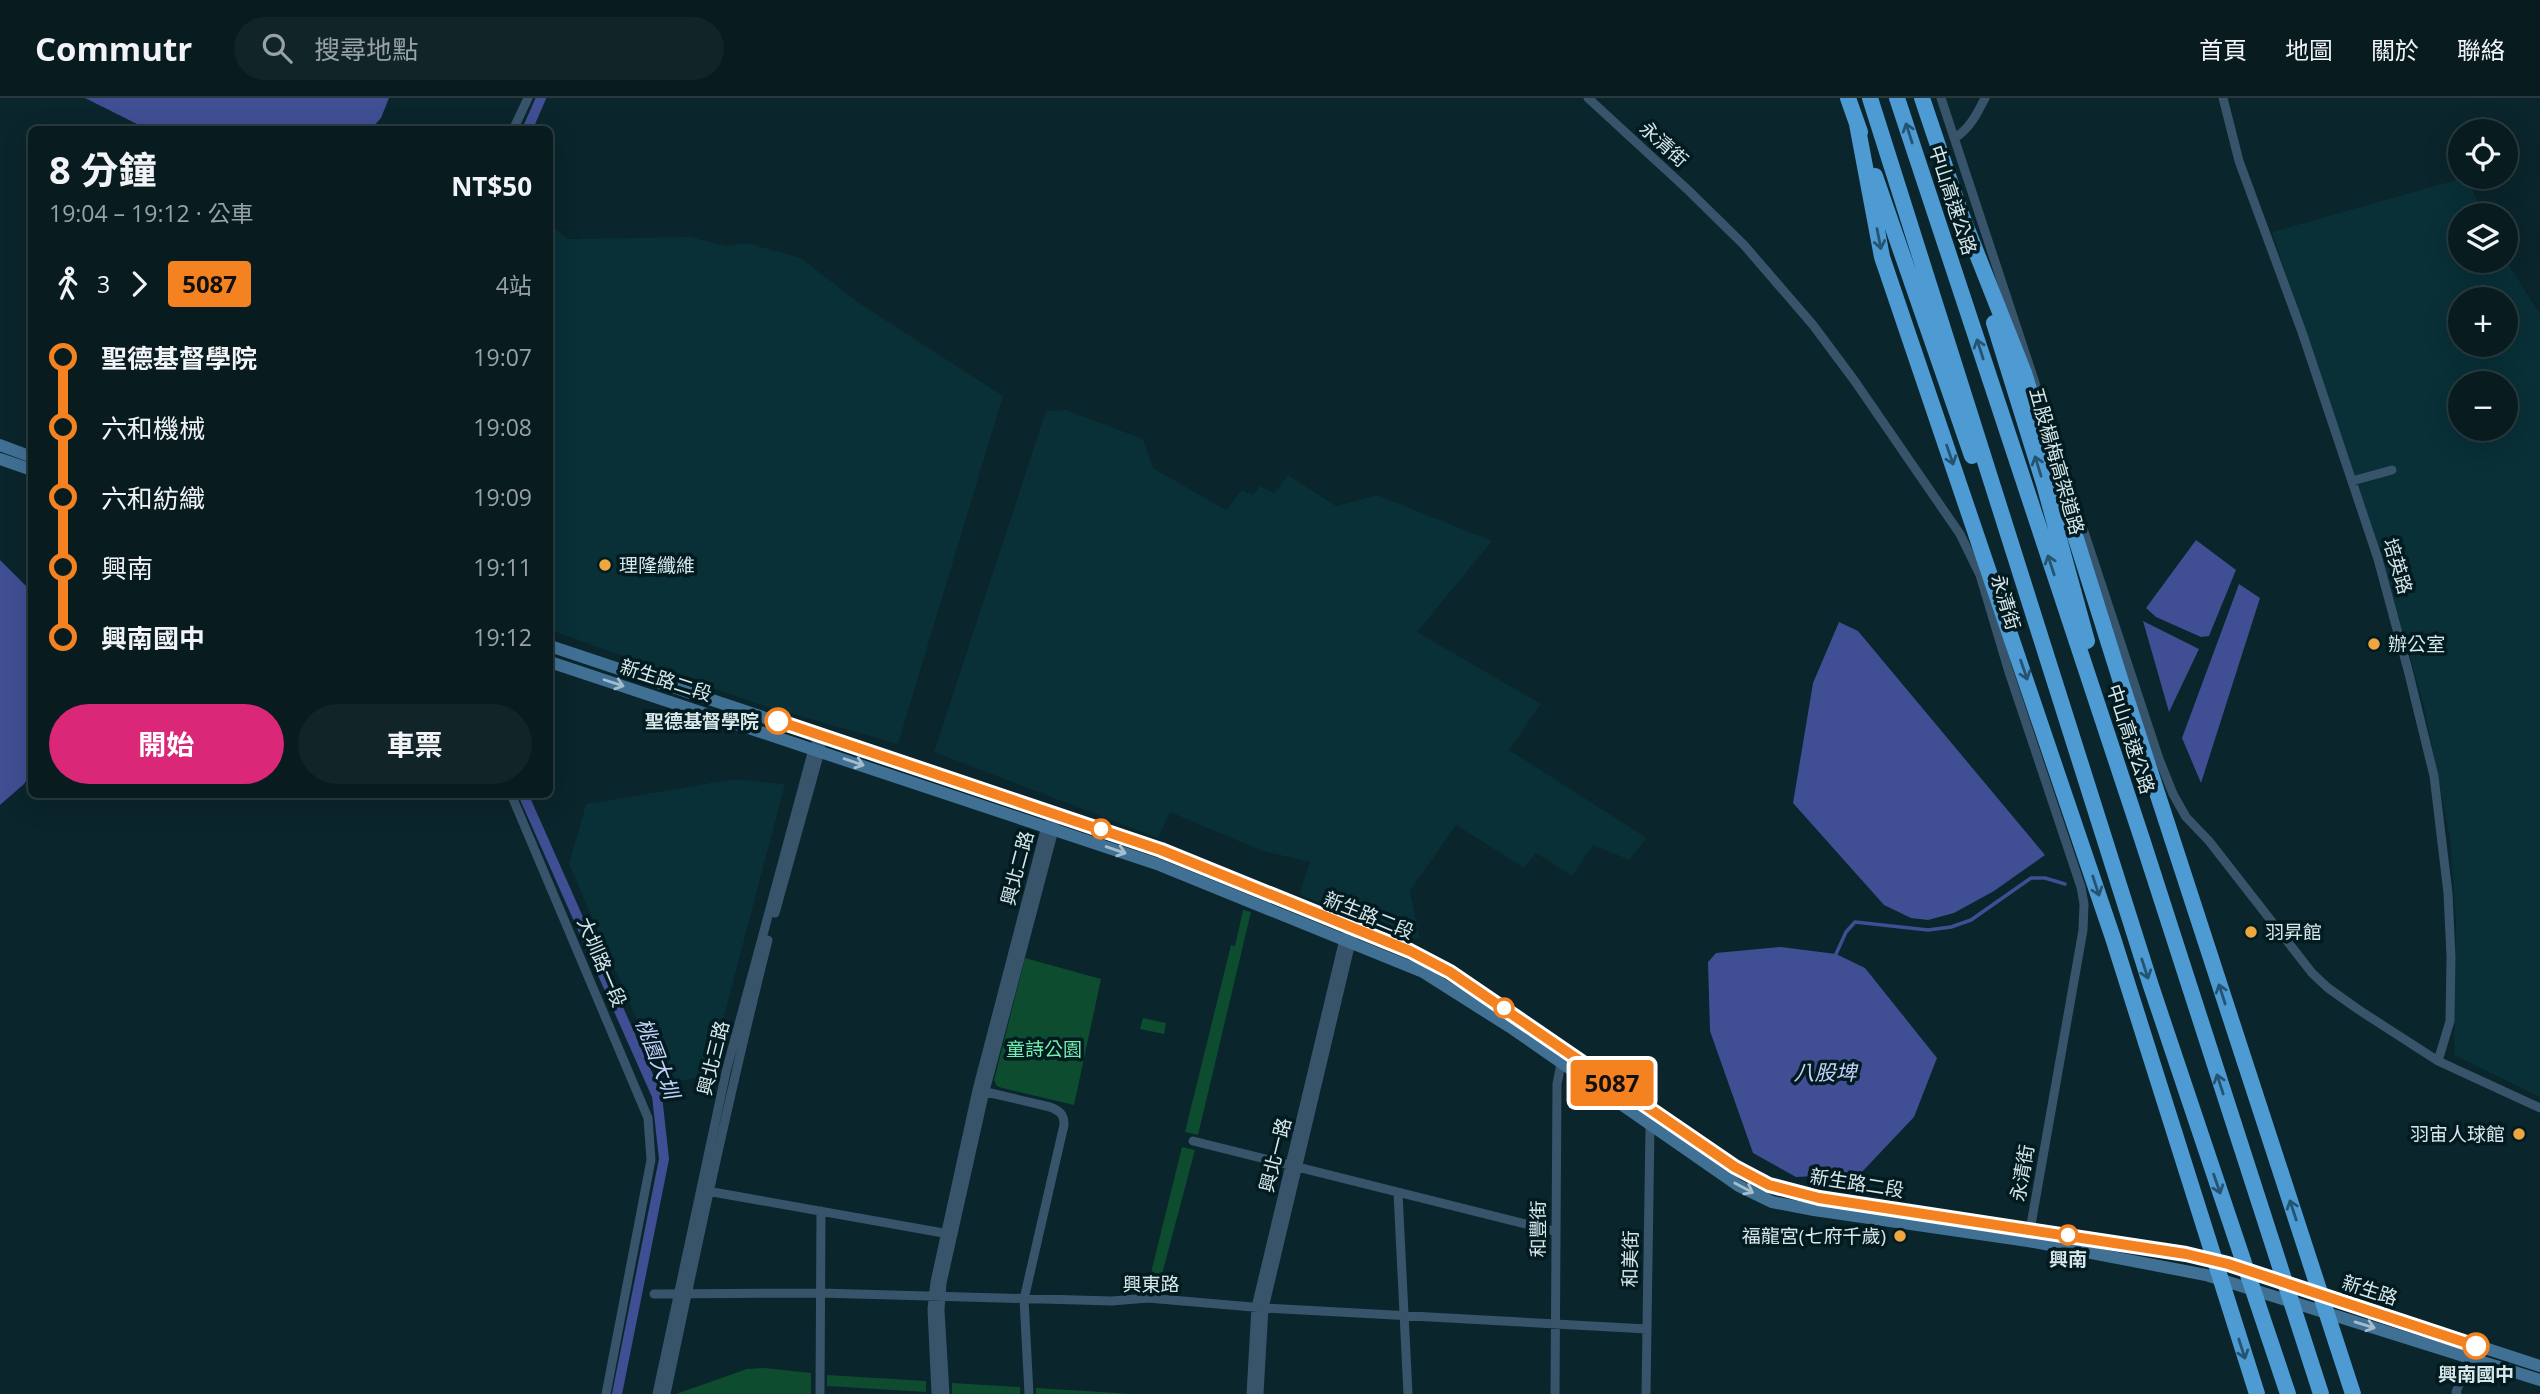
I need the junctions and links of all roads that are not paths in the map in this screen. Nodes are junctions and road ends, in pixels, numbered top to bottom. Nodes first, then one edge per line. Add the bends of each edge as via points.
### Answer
1 (528, 98) edge
2 (1588, 98) edge
3 (1848, 98) edge
4 (1870, 98) edge
5 (1897, 98) edge
6 (1922, 98) edge
7 (1941, 98) edge
8 (1985, 98) edge
9 (2223, 98) edge
10 (1857, 124) junction
11 (515, 126) edge
12 (1955, 138) junction
13 (1956, 201) junction
14 (0, 446) edge
15 (28, 456) edge
16 (0, 459) edge
17 (28, 469) edge
18 (2392, 470) dead end
19 (2352, 481) junction
20 (553, 647) edge
21 (553, 663) edge
22 (820, 736) junction
23 (817, 750) junction
24 (2087, 787) junction
25 (513, 798) edge
26 (1058, 814) junction
27 (1050, 827) junction
28 (2142, 839) junction
29 (1349, 937) junction
30 (2438, 1060) junction
31 (1561, 1064) junction
32 (981, 1091) junction
33 (2540, 1108) edge
34 (1650, 1125) junction
35 (1192, 1141) dead end
36 (1294, 1167) junction
37 (707, 1191) junction
38 (1398, 1193) junction
39 (821, 1211) junction
40 (1554, 1231) junction
41 (949, 1234) junction
42 (2029, 1235) junction
43 (2186, 1254) joint
44 (2206, 1275) joint
45 (683, 1292) junction
46 (820, 1293) junction
47 (654, 1294) dead end
48 (937, 1296) junction
49 (1024, 1299) junction
50 (1260, 1308) junction
51 (1403, 1315) junction
52 (1557, 1325) junction
53 (1647, 1329) junction
54 (2473, 1352) junction
55 (2540, 1366) edge
56 (2540, 1380) edge
57 (606, 1394) edge
58 (657, 1394) edge
59 (666, 1394) edge
60 (820, 1394) edge
61 (936, 1394) edge
62 (945, 1394) edge
63 (1029, 1394) edge
64 (1251, 1394) edge
65 (1259, 1394) edge
66 (1408, 1394) edge
67 (1555, 1394) edge
68 (1646, 1394) edge
69 (2257, 1394) edge
70 (2288, 1394) edge
71 (2321, 1394) edge
72 (2353, 1394) edge
73 (2457, 1394) edge

1 - 11 street
2 - 42 street, 永清街 via 1744,245 1813,325 1946,512 1980,575 2084,904
3 - 10 highway
4 - 24 highway
28 -> 5 highway, 中山高速公路
6 - 13 highway, 五股楊梅高架道路
7 - 12 street
8 - 12 street via 1972,122
9 - 19 street, 培英路 via 2239,161
10 - 24 highway
10 -> 69 highway via 1882,257 2101,900
12 - 30 street via 2166,777 2186,817 2317,978
28 -> 13 highway, 五股楊梅高架道路 via 2043,484
72 -> 13 highway via 2024,373
14 - 15 main road
16 - 17 main road
18 - 19 street
19 - 30 street, 培英路 via 2395,618 2434,776 2451,957 2450,1021
20 - 22 main road, 新生路二段
21 -> 23 main road, 新生路二段
22 - 23 street, 興北三路
22 - 26 main road, 新生路二段
23 -> 27 main road, 新生路二段
23 - 37 street, 興北三路 via 726,1072
24 -> 70 highway
25 - 57 street, 大圳路一段 via 648,1118 651,1160
26 - 27 street, 興北二路
26 - 29 main road, 新生路二段 via 1161,850
27 -> 29 main road, 新生路二段
27 - 32 street, 興北二路
71 -> 28 highway, 中山高速公路
29 - 31 main road, 新生路二段 via 1423,972
29 - 36 street, 興北一路
29 - 42 main road, 新生路二段 via 1410,951 1450,972 1735,1167 1769,1185
30 - 33 street
31 - 34 main road, 新生路二段
31 - 40 street, 和豐街
32 - 41 street, 興北二路
32 - 49 street via 1050,1107 1064,1117
34 -> 42 main road, 新生路二段 via 1739,1186 1772,1202
34 - 53 street, 和美街
35 - 36 street
36 - 38 street
36 - 50 street, 興北一路
37 - 39 street
37 - 45 street, 興北三路
38 - 40 street
38 - 51 street
39 - 41 street
39 - 46 street
40 - 52 street, 和豐街
41 - 48 street, 興北二路
42 - 43 main road, 新生路二段
42 - 44 main road, 新生路二段
43 - 54 main road, 新生路 via 2228,1264
44 -> 54 main road, 新生路
45 - 46 street, 興東路
45 - 47 street, 興東路
45 - 58 street
45 - 59 street
46 - 48 street, 興東路
46 - 60 street
48 - 49 street, 興東路
48 - 61 street, 興北二路 via 932,1309
48 - 62 street, 興北二路
49 - 50 street, 興東路 via 1148,1298
49 - 63 street
50 - 51 street, 興東路
50 - 64 street
50 - 65 street
51 - 52 street, 興東路
51 - 66 street
52 - 53 street, 興東路
52 - 67 street, 和豐街
53 - 68 street, 和美街
54 - 55 main road, 新生路
54 - 56 main road, 新生路
54 - 73 street

